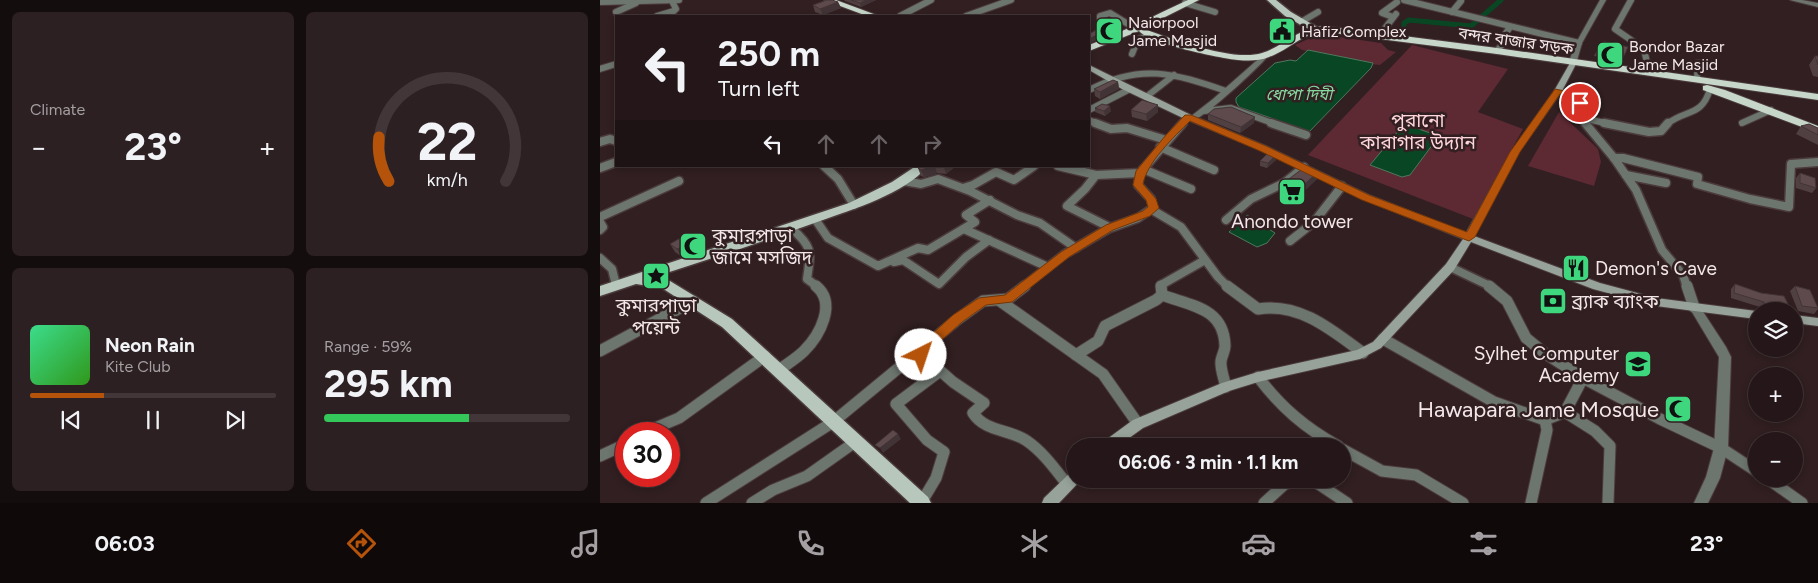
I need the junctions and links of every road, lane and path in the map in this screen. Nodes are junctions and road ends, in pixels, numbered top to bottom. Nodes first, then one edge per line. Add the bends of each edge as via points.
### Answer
1 (679, 0) edge
2 (828, 0) edge
3 (931, 0) edge
4 (1011, 0) edge
5 (1195, 0) edge
6 (1271, 0) edge
7 (1461, 0) edge
8 (1603, 0) edge
9 (1631, 0) edge
10 (1793, 0) edge
11 (638, 1) junction
12 (672, 1) edge
13 (1400, 1) edge
14 (600, 2) edge
15 (1185, 3) junction
16 (1818, 6) edge
17 (616, 12) dead end
18 (1215, 12) dead end
19 (1318, 12) dead end
20 (1452, 12) junction
21 (659, 15) edge
22 (872, 15) edge
23 (902, 15) edge
24 (969, 15) edge
25 (1100, 18) dead end
26 (1510, 26) junction
27 (1144, 29) junction
28 (1308, 29) junction
29 (1379, 36) junction
30 (1578, 43) junction
31 (1090, 48) edge
32 (1497, 51) junction
33 (1132, 54) dead end
34 (1269, 54) junction
35 (1572, 63) junction
36 (615, 64) edge
37 (1698, 64) dead end
38 (1090, 68) edge
39 (600, 69) edge
40 (1649, 72) junction
41 (1174, 75) junction
42 (1110, 78) junction
43 (1697, 79) junction
44 (1090, 89) edge
45 (1710, 89) junction
46 (1130, 90) junction
47 (1226, 91) junction
48 (1558, 91) junction
49 (1146, 97) junction
50 (1818, 97) edge
51 (1090, 110) edge
52 (1771, 110) junction
53 (1204, 111) junction
54 (1191, 118) junction
55 (1582, 118) junction
56 (1090, 120) edge
57 (1742, 123) dead end
58 (1818, 130) edge
59 (1306, 135) dead end
60 (615, 141) edge
61 (600, 142) edge
62 (1163, 144) junction
63 (1614, 158) junction
64 (615, 162) edge
65 (1818, 162) edge
66 (826, 167) edge
67 (922, 167) edge
68 (1033, 167) edge
69 (1062, 167) edge
70 (1304, 167) junction
71 (600, 168) edge
72 (1214, 170) dead end
73 (1142, 171) junction
74 (1626, 175) junction
75 (1096, 176) junction
76 (678, 181) dead end
77 (904, 182) junction
78 (1666, 183) dead end
79 (1342, 186) junction
80 (962, 188) junction
81 (1191, 189) dead end
82 (990, 200) junction
83 (854, 205) junction
84 (1153, 208) junction
85 (600, 217) edge
86 (815, 219) junction
87 (1226, 220) dead end
88 (600, 222) edge
89 (791, 228) junction
90 (964, 228) junction
91 (1110, 228) junction
92 (600, 230) edge
93 (1469, 237) junction
94 (989, 240) junction
95 (1290, 242) dead end
96 (1076, 248) junction
97 (600, 258) edge
98 (1205, 260) junction
99 (885, 264) junction
100 (675, 266) junction
101 (1048, 267) junction
102 (1450, 267) junction
103 (636, 278) junction
104 (666, 284) junction
105 (616, 285) junction
106 (600, 291) edge
107 (1162, 295) junction
108 (692, 301) junction
109 (1000, 301) junction
110 (1694, 307) junction
111 (1748, 313) edge
112 (1803, 320) edge
113 (1818, 322) edge
114 (1383, 339) junction
115 (600, 351) edge
116 (919, 352) junction
117 (1363, 353) junction
118 (1076, 355) junction
119 (765, 356) junction
120 (779, 370) junction
121 (940, 371) junction
122 (1258, 377) junction
123 (1583, 378) junction
124 (1226, 387) junction
125 (1566, 412) junction
126 (1545, 420) junction
127 (670, 422) edge
128 (833, 422) junction
129 (1138, 424) junction
130 (1119, 438) edge
131 (1324, 438) edge
132 (854, 442) junction
133 (1721, 448) junction
134 (615, 449) edge
135 (1351, 453) edge
136 (600, 456) edge
137 (1748, 466) edge
138 (1066, 475) edge
139 (1066, 485) edge
140 (1779, 487) edge
141 (1281, 488) edge
142 (1324, 488) edge
143 (706, 503) edge
144 (752, 503) edge
145 (922, 503) edge
146 (1049, 503) edge
147 (1264, 503) edge
148 (1347, 503) edge
149 (1463, 503) edge
150 (1531, 503) edge
151 (1608, 503) edge
152 (1701, 503) edge
153 (1802, 503) edge

1 - 12 street
2 - 22 highway
3 - 23 street
4 - 24 street
5 - 15 highway
6 - 28 main road, বন্দর বাজার সড়ক
7 - 20 street
8 - 30 street
9 - 40 street via 1615,29 1643,48
10 - 16 street
11 - 12 street
11 - 14 street
11 - 17 street
12 - 21 street via 676,9
13 - 20 street
13 - 29 street via 1382,13 1394,15
15 - 18 street
15 - 27 highway
19 - 28 street
20 - 26 street
25 - 27 street via 1110,12 1128,24
26 - 30 street
26 - 32 street via 1504,36 1507,38
27 - 31 highway
27 - 33 street
27 - 34 highway via 1200,50 1254,58
28 - 29 highway
28 - 34 highway
28 - 35 highway, বন্দর বাজার সড়ক
29 - 32 highway
30 - 35 street
32 - 35 highway
34 - 47 street
35 - 40 highway
35 - 45 highway, বন্দর বাজার সড়ক
35 - 48 main road
36 - 39 street
37 - 43 street
38 - 42 main road
40 - 43 highway
41 - 42 street via 1139,71
41 - 47 street
41 - 49 street
42 - 44 street
42 - 46 main road
43 - 50 highway
45 - 52 highway, বন্দর বাজার সড়ক
45 - 55 street via 1708,100 1701,107 1670,121 1662,131 1649,132
46 - 49 main road
46 - 51 street
47 - 53 street
48 - 55 street via 1578,97
48 - 93 main road via 1515,152
49 - 54 main road
52 - 57 street
52 - 58 highway, বন্দর বাজার সড়ক
53 - 54 street
53 - 59 street via 1231,108
54 - 62 street
54 - 70 main road
55 - 63 street
56 - 62 street via 1111,129 1127,128
60 - 61 street
62 - 72 street
62 - 73 street
63 - 65 street via 1678,170 1698,177 1697,184 1789,207 1791,164
63 - 74 street
64 - 71 street
66 - 83 street via 845,188
67 - 77 main road
68 - 80 street via 1014,180 996,172
69 - 75 street
70 - 79 main road
70 - 87 street via 1284,183 1251,199
73 - 75 street
73 - 81 street
73 - 84 street via 1138,185 1151,199
74 - 78 street
74 - 110 street via 1636,190 1662,250 1683,275
75 - 91 street via 1067,206
76 - 85 street
77 - 80 street via 921,184 938,179
77 - 83 main road
79 - 93 main road
79 - 95 street via 1314,222
80 - 82 street
82 - 90 street via 966,215 975,222
82 - 96 street via 1017,216 1040,223
83 - 86 main road
84 - 91 street via 1138,218
84 - 98 street via 1181,227
86 - 89 main road
86 - 99 street via 828,238 878,266
88 - 92 street via 603,227
89 - 100 main road
89 - 120 street via 808,245 811,252 807,279 824,293 827,310 804,352
90 - 94 street
90 - 99 street via 928,250 918,248
91 - 96 street
93 - 102 main road
93 - 110 main road via 1597,286 1656,302
94 - 99 street via 939,284 903,260
94 - 101 street
96 - 101 street
97 - 105 street via 612,267
98 - 107 street via 1161,285
98 - 117 street via 1231,290 1258,310 1269,306 1308,316
100 - 103 main road
100 - 104 main road via 665,274
101 - 109 street via 1014,295
102 - 114 main road
102 - 123 street via 1494,288 1507,301 1526,338
103 - 104 main road
103 - 105 main road
104 - 108 main road
105 - 106 main road
107 - 118 street via 1105,326 1098,341
107 - 124 street via 1205,311 1217,319 1223,328 1221,362
108 - 115 street
108 - 119 main road via 727,323
109 - 116 street via 983,301
109 - 118 street
110 - 111 main road
110 - 133 street via 1725,357
112 - 113 main road
114 - 117 main road
114 - 126 street via 1494,402
116 - 121 street
116 - 128 street
117 - 122 main road
118 - 129 street via 1103,374
119 - 120 main road
119 - 127 street
120 - 128 main road
121 - 138 street via 984,403 973,413 978,420 1034,446
121 - 145 street via 896,404 927,440 944,452 936,478
122 - 124 main road
122 - 131 street via 1299,423
123 - 125 street
123 - 133 street
124 - 129 main road
125 - 126 street
125 - 151 street via 1610,446
126 - 150 street via 1547,430
128 - 132 main road
128 - 143 street
129 - 130 main road
132 - 144 street via 807,476
132 - 145 main road
133 - 137 street
133 - 152 street via 1713,478
134 - 136 street
135 - 149 street via 1382,471 1416,475
139 - 146 main road
140 - 153 street
141 - 147 street
142 - 148 street

